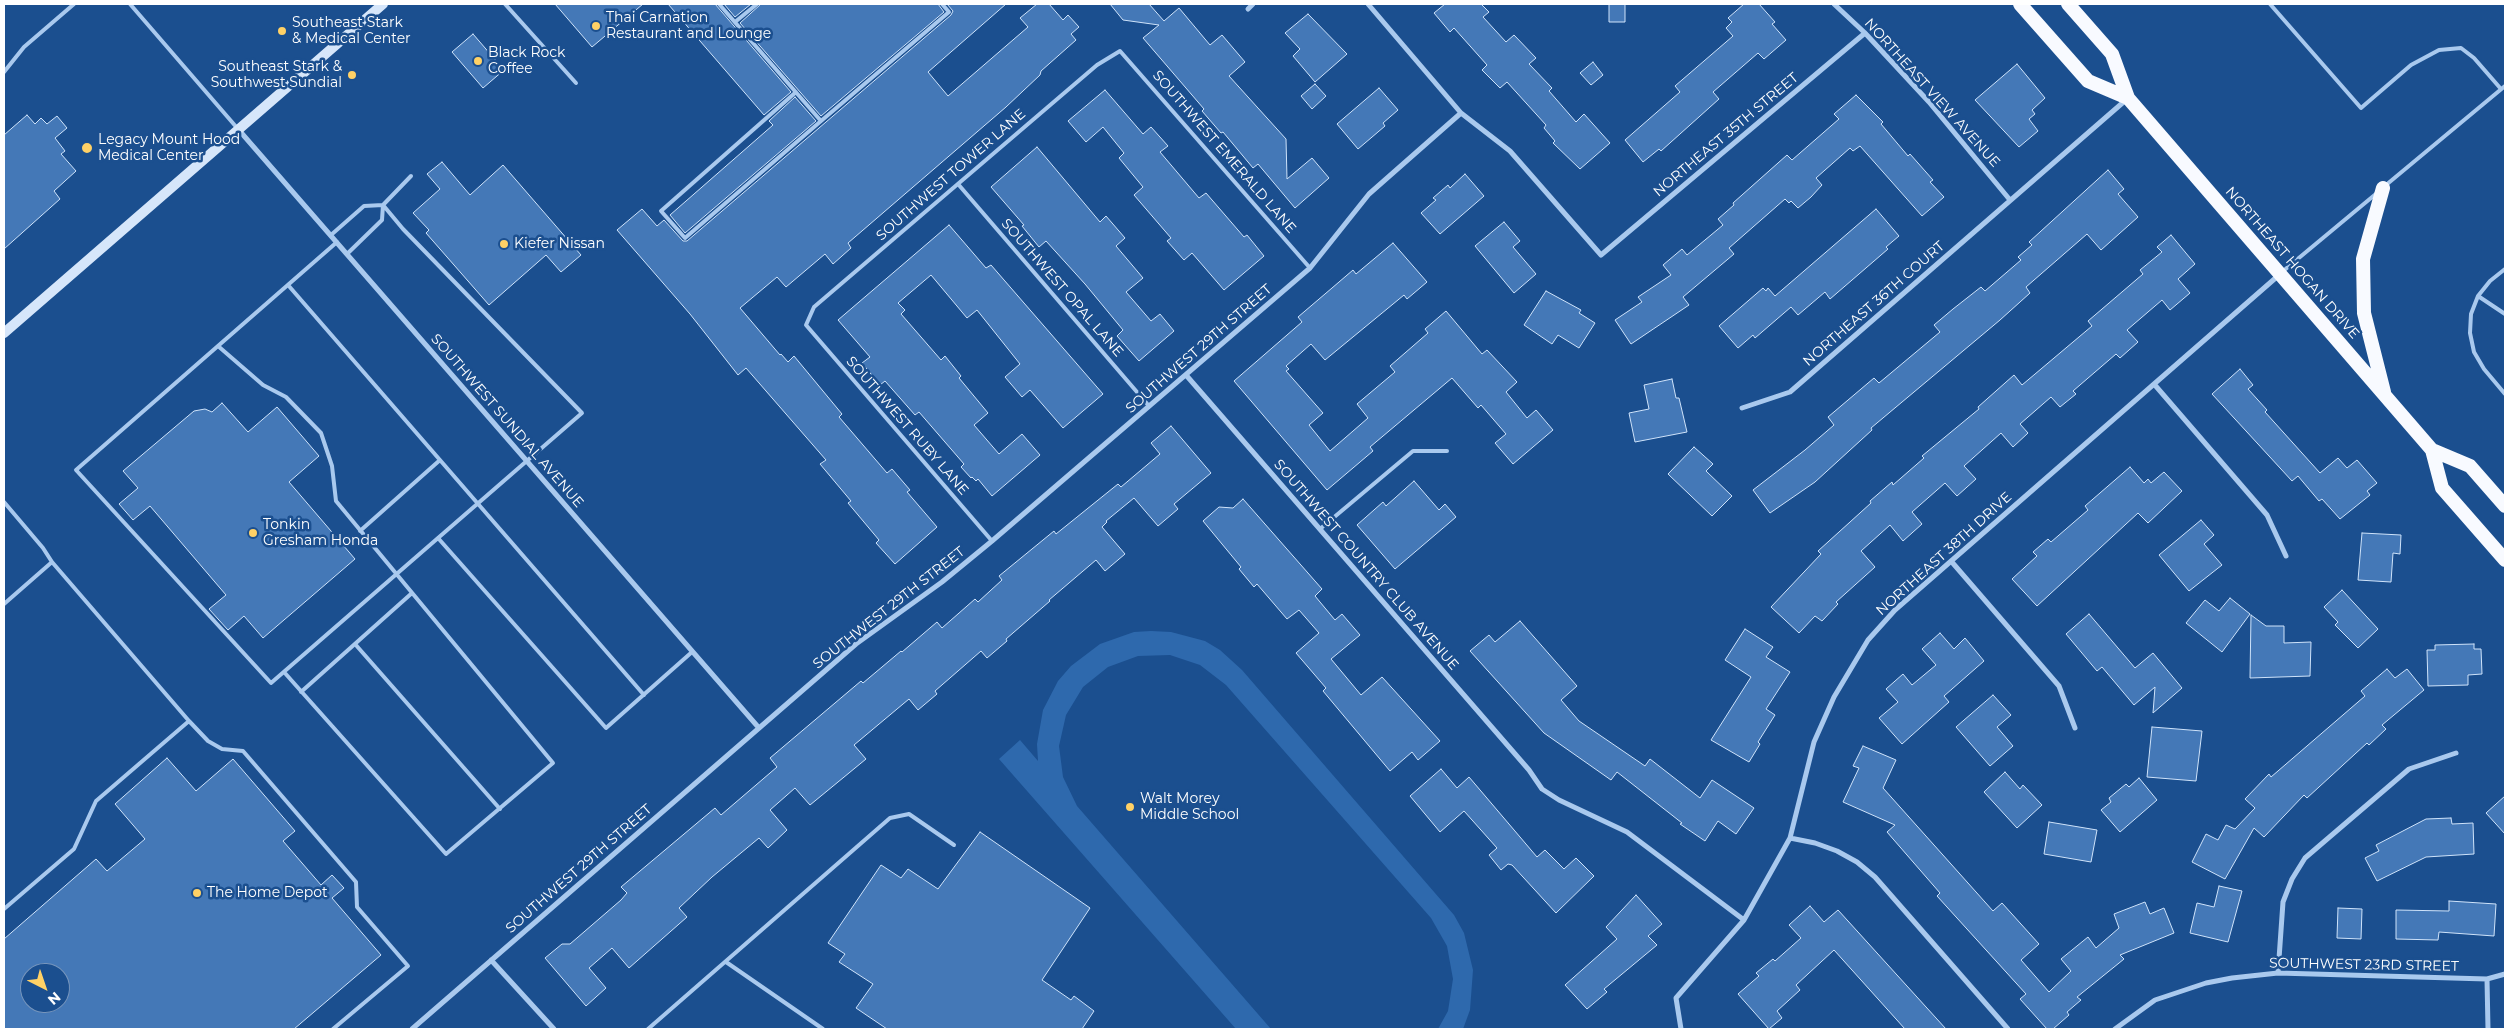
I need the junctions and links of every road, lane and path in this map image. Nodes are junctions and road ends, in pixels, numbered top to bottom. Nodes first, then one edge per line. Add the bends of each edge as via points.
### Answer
1 (74, 4) edge
2 (130, 4) edge
3 (383, 4) edge
4 (505, 4) edge
5 (719, 4) edge
6 (757, 4) edge
7 (942, 4) edge
8 (1253, 4) edge
9 (1368, 4) edge
10 (1834, 4) edge
11 (2020, 4) edge
12 (2068, 4) edge
13 (2270, 4) edge
14 (1248, 9) dead end
15 (735, 22) junction
16 (1866, 33) junction
17 (1120, 51) joint
18 (4, 72) edge
19 (576, 83) dead end
20 (2503, 88) edge
21 (796, 92) junction
22 (2128, 98) junction
23 (1461, 113) junction
24 (822, 121) junction
25 (238, 130) junction
26 (411, 176) dead end
27 (958, 184) junction
28 (2383, 188) junction
29 (2010, 200) junction
30 (383, 205) junction
31 (331, 235) junction
32 (337, 242) junction
33 (347, 254) junction
34 (1310, 268) junction
35 (2505, 269) edge
36 (2280, 274) junction
37 (288, 284) junction
38 (2478, 296) junction
39 (2505, 314) edge
40 (806, 325) joint
41 (4, 332) edge
42 (218, 346) junction
43 (1186, 374) junction
44 (2154, 384) junction
45 (2505, 394) edge
46 (2385, 396) junction
47 (1149, 406) junction
48 (1742, 408) dead end
49 (2432, 450) junction
50 (1447, 451) dead end
51 (440, 460) junction
52 (526, 461) junction
53 (4, 502) edge
54 (478, 504) junction
55 (2505, 506) edge
56 (1320, 529) junction
57 (360, 530) junction
58 (438, 538) junction
59 (992, 541) junction
60 (2286, 556) dead end
61 (2505, 560) edge
62 (1951, 561) junction
63 (52, 562) junction
64 (397, 574) junction
65 (412, 593) junction
66 (4, 604) edge
67 (355, 644) junction
68 (692, 652) junction
69 (284, 672) junction
70 (301, 692) junction
71 (644, 695) junction
72 (190, 721) junction
73 (759, 728) junction
74 (2075, 728) dead end
75 (2456, 753) dead end
76 (500, 809) junction
77 (1790, 838) junction
78 (954, 845) dead end
79 (4, 909) edge
80 (1744, 920) junction
81 (491, 960) junction
82 (726, 962) junction
83 (2278, 973) junction
84 (2505, 974) edge
85 (2487, 979) junction
86 (333, 1029) edge
87 (412, 1029) edge
88 (554, 1029) edge
89 (648, 1029) edge
90 (823, 1029) edge
91 (1681, 1029) edge
92 (2008, 1029) edge
93 (2114, 1029) edge
94 (2488, 1029) edge

1 - 18 lane via 24,47
2 - 25 lane
3 - 25 main road
4 - 19 lane
5 - 15 lane
6 - 15 lane
7 - 24 lane via 949,12
8 - 14 street
9 - 23 street
10 - 16 street, NORTHEAST VIEW AVENUE
11 - 22 highway, NORTHEAST HOGAN DRIVE via 2088,81
12 - 22 highway, NORTHEAST HOGAN DRIVE via 2112,54
13 - 20 lane via 2361,108 2411,65 2439,50 2461,48
15 - 21 lane
16 - 23 street, NORTHEAST 35TH STREET via 1601,255 1510,151
16 - 29 street, NORTHEAST VIEW AVENUE via 1929,102
17 - 27 lane, SOUTHWEST TOWER LANE via 1097,65
17 - 34 lane, SOUTHWEST EMERALD LANE
20 - 28 lane
21 - 24 lane
21 - 24 lane via 661,211 685,238
22 - 29 street, NORTHEAST 36TH COURT
22 - 36 highway, NORTHEAST HOGAN DRIVE
23 - 34 street, SOUTHWEST 29TH STREET via 1369,194
25 - 31 street, SOUTHWEST SUNDIAL AVENUE
25 - 41 main road
26 - 30 lane
27 - 40 lane, SOUTHWEST TOWER LANE via 814,307
27 - 47 lane, SOUTHWEST OPAL LANE
28 - 36 lane
28 - 46 highway via 2363,259 2364,313
29 - 48 street, NORTHEAST 36TH COURT via 1790,392
30 - 31 lane via 364,206
30 - 33 lane via 382,220
30 - 52 lane via 582,413
31 - 32 street, SOUTHWEST SUNDIAL AVENUE
32 - 33 street, SOUTHWEST SUNDIAL AVENUE
32 - 37 lane
33 - 52 street, SOUTHWEST SUNDIAL AVENUE
34 - 43 street, SOUTHWEST 29TH STREET
35 - 38 lane
36 - 44 street, NORTHEAST 38TH DRIVE
36 - 46 highway, NORTHEAST HOGAN DRIVE
37 - 42 lane
37 - 51 lane
38 - 39 lane
38 - 45 lane via 2471,314 2470,334 2474,352
40 - 59 lane, SOUTHWEST RUBY LANE
42 - 57 lane via 262,385 286,397 321,433 332,466 336,501
42 - 69 lane via 76,470 272,683
43 - 47 street, SOUTHWEST 29TH STREET
43 - 56 street, SOUTHWEST COUNTRY CLUB AVENUE
44 - 60 street via 2267,515
44 - 62 street, NORTHEAST 38TH DRIVE
46 - 49 highway, NORTHEAST HOGAN DRIVE
47 - 59 street, SOUTHWEST 29TH STREET
49 - 55 highway, NORTHEAST HOGAN DRIVE via 2470,466
49 - 61 highway, NORTHEAST HOGAN DRIVE via 2442,488
50 - 56 lane via 1413,451
51 - 54 lane
51 - 57 lane
52 - 54 lane
52 - 68 street, SOUTHWEST SUNDIAL AVENUE
53 - 63 lane
54 - 58 lane
54 - 71 lane
56 - 80 street, SOUTHWEST COUNTRY CLUB AVENUE via 1542,789 1627,832
57 - 64 lane
58 - 64 lane
58 - 71 lane via 606,728
59 - 73 street, SOUTHWEST 29TH STREET via 856,644
62 - 74 street via 2059,686
62 - 77 street, NORTHEAST 38TH DRIVE via 1895,610 1868,640 1834,697 1814,742
63 - 66 lane
63 - 72 lane
64 - 65 lane
64 - 69 lane
65 - 67 lane
65 - 76 lane via 553,763
67 - 70 lane
67 - 76 lane
68 - 71 lane
68 - 73 street, SOUTHWEST SUNDIAL AVENUE
69 - 70 lane
70 - 76 lane via 446,854
72 - 79 lane via 96,800 74,849
72 - 86 lane via 208,741 222,749 243,751 356,882 357,907 408,966
73 - 81 street, SOUTHWEST 29TH STREET
75 - 83 street via 2409,769 2305,858 2282,902
77 - 80 street, NORTHEAST 38TH DRIVE
77 - 92 street via 1837,851 1875,877
78 - 82 lane via 909,814 890,818
80 - 91 street, NORTHEAST 38TH DRIVE via 1676,998
81 - 87 street, SOUTHWEST 29TH STREET
81 - 88 street
82 - 89 lane
82 - 90 lane
83 - 85 street, SOUTHWEST 23RD STREET
83 - 93 street, SOUTHWEST 23RD STREET via 2214,981 2180,990 2155,1000
84 - 85 street, SOUTHWEST 23RD STREET
85 - 94 street

